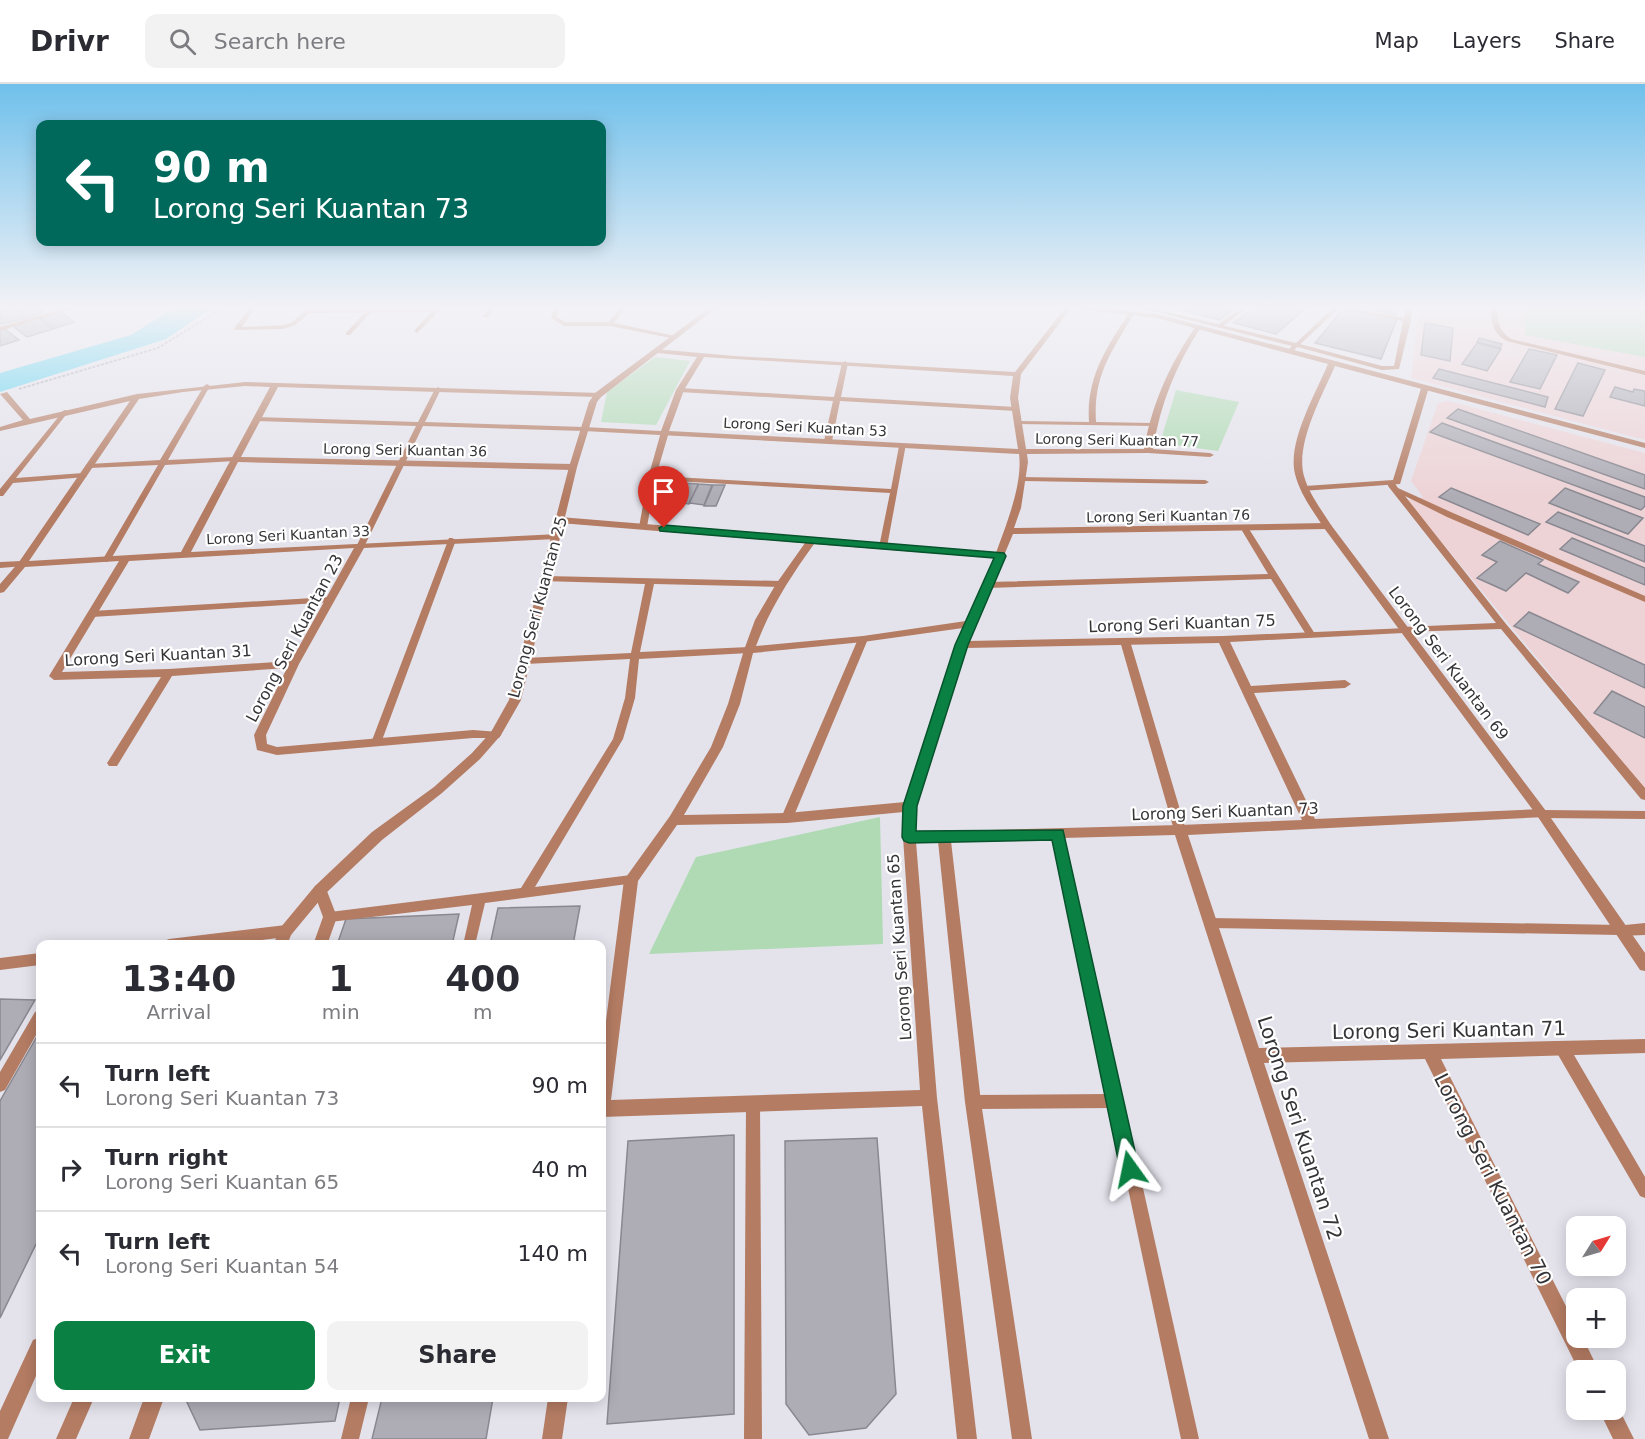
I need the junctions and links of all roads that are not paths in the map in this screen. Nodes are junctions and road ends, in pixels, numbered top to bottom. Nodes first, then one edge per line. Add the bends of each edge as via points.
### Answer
1 (630, 371) edge
2 (692, 371) edge
3 (843, 371) edge
4 (974, 371) edge
5 (1019, 371) edge
6 (1098, 371) edge
7 (1171, 371) edge
8 (1329, 371) edge
9 (1364, 371) edge
10 (1017, 374) junction
11 (275, 385) junction
12 (207, 386) junction
13 (1425, 387) junction
14 (438, 389) junction
15 (680, 390) junction
16 (4, 394) road end
17 (598, 395) junction
18 (136, 396) junction
19 (837, 399) junction
20 (1016, 409) junction
21 (66, 411) junction
22 (256, 419) junction
23 (28, 422) junction
24 (1018, 423) junction
25 (1093, 423) junction
26 (419, 424) junction
27 (1152, 425) junction
28 (0, 429) edge
29 (584, 429) junction
30 (665, 432) junction
31 (828, 441) junction
32 (903, 446) junction
33 (1645, 447) edge
34 (1148, 451) junction
35 (1024, 452) junction
36 (1210, 454) dead end
37 (235, 459) junction
38 (164, 461) junction
39 (400, 463) junction
40 (89, 466) junction
41 (573, 468) junction
42 (83, 475) junction
43 (652, 478) junction
44 (1023, 479) junction
45 (10, 481) junction
46 (1205, 482) dead end
47 (1393, 487) junction
48 (1305, 489) junction
49 (893, 492) junction
50 (0, 494) edge
51 (560, 520) junction
52 (643, 526) junction
53 (1327, 526) junction
54 (1245, 528) junction
55 (1009, 531) junction
56 (556, 536) junction
57 (452, 540) junction
58 (812, 540) junction
59 (361, 544) junction
60 (882, 547) junction
61 (185, 554) junction
62 (1000, 556) junction
63 (126, 558) junction
64 (107, 559) junction
65 (22, 564) junction
66 (0, 565) edge
67 (1274, 576) junction
68 (545, 579) junction
69 (650, 581) junction
70 (781, 584) junction
71 (988, 585) junction
72 (0, 590) edge
73 (1645, 598) edge
74 (330, 600) junction
75 (92, 614) junction
76 (969, 624) junction
77 (1503, 626) junction
78 (1403, 630) junction
79 (1310, 634) junction
80 (863, 639) junction
81 (1223, 639) junction
82 (1125, 641) junction
83 (962, 645) junction
84 (749, 650) junction
85 (635, 656) junction
86 (525, 660) junction
87 (294, 664) junction
88 (169, 673) junction
89 (1345, 684) dead end
90 (1247, 690) junction
91 (495, 735) junction
92 (376, 743) junction
93 (113, 763) dead end
94 (1645, 796) edge
95 (910, 806) junction
96 (1542, 814) junction
97 (1645, 815) edge
98 (787, 818) junction
99 (674, 820) junction
100 (1311, 825) junction
101 (1180, 830) junction
102 (1058, 834) junction
103 (944, 836) junction
104 (909, 837) junction
105 (631, 880) junction
106 (320, 890) junction
107 (525, 893) junction
108 (480, 898) junction
109 (330, 917) junction
110 (1211, 923) junction
111 (1645, 929) edge
112 (1620, 930) junction
113 (286, 931) junction
114 (227, 940) edge
115 (282, 940) edge
116 (322, 940) edge
117 (470, 940) edge
118 (36, 960) edge
119 (0, 964) edge
120 (1645, 965) edge
121 (36, 1023) edge
122 (1645, 1046) edge
123 (1562, 1048) junction
124 (1429, 1051) junction
125 (1254, 1056) junction
126 (606, 1077) edge
127 (0, 1085) edge
128 (929, 1098) junction
129 (1115, 1101) junction
130 (973, 1102) junction
131 (753, 1104) junction
132 (606, 1108) edge
133 (1645, 1191) edge
134 (36, 1356) edge
135 (1584, 1360) edge
136 (82, 1402) edge
137 (153, 1402) edge
138 (359, 1402) edge
139 (557, 1402) edge
140 (1614, 1420) edge
141 (0, 1433) edge
142 (66, 1439) edge
143 (140, 1439) edge
144 (350, 1439) edge
145 (552, 1439) edge
146 (753, 1439) edge
147 (967, 1439) edge
148 (1022, 1439) edge
149 (1190, 1439) edge
150 (1379, 1439) edge
151 (1624, 1439) edge

1 - 17 street
2 - 15 street
3 - 19 lane
4 - 10 street
5 - 10 street
6 - 25 lane via 1091,389
7 - 27 street
8 - 48 street, Lorong Seri Kuantan 69 via 1297,452
9 - 13 street
10 - 20 street, Lorong Seri Kuantan 65
11 - 12 street
11 - 14 street
11 - 22 street
12 - 18 street
12 - 38 lane
13 - 33 street
13 - 47 street via 1399,480
14 - 17 street
14 - 26 lane
15 - 19 lane
15 - 30 street
16 - 23 street
17 - 29 street, Lorong Seri Kuantan 25
18 - 21 street
18 - 40 street
19 - 20 lane
19 - 31 lane
20 - 24 street, Lorong Seri Kuantan 65
21 - 23 street
21 - 45 lane
22 - 26 lane
22 - 37 street
23 - 28 street
24 - 25 lane
24 - 35 street, Lorong Seri Kuantan 65
25 - 27 lane
26 - 29 lane
26 - 39 lane
27 - 34 street
29 - 30 street, Lorong Seri Kuantan 53
29 - 41 street, Lorong Seri Kuantan 25
30 - 31 street, Lorong Seri Kuantan 53
30 - 43 lane
31 - 32 street, Lorong Seri Kuantan 53
32 - 35 street, Lorong Seri Kuantan 53
32 - 49 lane
34 - 35 street, Lorong Seri Kuantan 77
34 - 36 street, Lorong Seri Kuantan 77
35 - 44 street, Lorong Seri Kuantan 65
37 - 38 lane
37 - 39 street, Lorong Seri Kuantan 36
37 - 61 street
38 - 40 lane
38 - 64 lane
39 - 41 street, Lorong Seri Kuantan 36
39 - 59 lane
40 - 42 street
41 - 51 street, Lorong Seri Kuantan 25
42 - 45 lane
42 - 65 street
43 - 49 lane
43 - 52 lane
44 - 46 lane
44 - 55 street, Lorong Seri Kuantan 65
45 - 50 lane
47 - 48 street
47 - 73 lane
47 - 77 lane
48 - 53 street, Lorong Seri Kuantan 69
49 - 60 lane
51 - 52 street
51 - 56 street, Lorong Seri Kuantan 25
52 - 58 street
53 - 54 street, Lorong Seri Kuantan 76
53 - 78 street, Lorong Seri Kuantan 69
54 - 55 street, Lorong Seri Kuantan 76
54 - 67 lane
55 - 62 street, Lorong Seri Kuantan 65
56 - 57 street, Lorong Seri Kuantan 33
56 - 68 street, Lorong Seri Kuantan 25
57 - 59 street, Lorong Seri Kuantan 33
57 - 92 lane
58 - 60 street
58 - 70 street
59 - 61 street, Lorong Seri Kuantan 33
59 - 74 street, Lorong Seri Kuantan 23
60 - 62 street
61 - 63 street, Lorong Seri Kuantan 33
62 - 71 street, Lorong Seri Kuantan 65
63 - 64 street, Lorong Seri Kuantan 33
63 - 75 street, Lorong Seri Kuantan 31
64 - 65 street, Lorong Seri Kuantan 33
65 - 66 lane
65 - 72 street
67 - 71 lane
67 - 79 lane
68 - 69 lane
68 - 86 street, Lorong Seri Kuantan 25
69 - 70 lane
69 - 85 lane
70 - 84 street via 760,620
71 - 76 street, Lorong Seri Kuantan 65
74 - 75 lane
74 - 87 street, Lorong Seri Kuantan 23
75 - 88 street, Lorong Seri Kuantan 31 via 54,676
76 - 80 street
76 - 83 street, Lorong Seri Kuantan 65
77 - 78 lane
77 - 94 lane
78 - 79 street, Lorong Seri Kuantan 75
78 - 96 street, Lorong Seri Kuantan 69
79 - 81 street, Lorong Seri Kuantan 75
80 - 84 street
80 - 98 lane
81 - 82 street, Lorong Seri Kuantan 75
81 - 90 street
82 - 83 street, Lorong Seri Kuantan 75
82 - 101 lane
83 - 95 street, Lorong Seri Kuantan 65
84 - 85 lane
84 - 99 street via 717,747
85 - 86 lane
85 - 107 lane via 630,698 618,739
86 - 91 street, Lorong Seri Kuantan 25 via 514,700
87 - 88 street, Lorong Seri Kuantan 31
87 - 92 street, Lorong Seri Kuantan 23 via 260,735 261,747 277,751
88 - 93 street
89 - 90 street
90 - 100 street
91 - 92 street
91 - 106 street, Lorong Seri Kuantan 25 via 438,790 377,836
95 - 98 street
95 - 104 street, Lorong Seri Kuantan 65
96 - 97 lane
96 - 100 street, Lorong Seri Kuantan 73
96 - 112 street, Lorong Seri Kuantan 69
98 - 99 street
99 - 105 street
100 - 101 street, Lorong Seri Kuantan 73
101 - 102 street, Lorong Seri Kuantan 73
101 - 110 street, Lorong Seri Kuantan 72
102 - 103 street, Lorong Seri Kuantan 73
102 - 129 lane
103 - 104 street, Lorong Seri Kuantan 73
103 - 130 street
104 - 128 street, Lorong Seri Kuantan 65
105 - 107 lane
105 - 126 street
106 - 109 street
106 - 113 street, Lorong Seri Kuantan 25
107 - 108 lane
108 - 109 lane
108 - 117 lane
109 - 116 street
110 - 112 lane
110 - 125 street, Lorong Seri Kuantan 72
111 - 112 street
112 - 120 street, Lorong Seri Kuantan 69
113 - 114 street
113 - 115 street, Lorong Seri Kuantan 25
118 - 119 street
121 - 127 lane
122 - 123 street, Lorong Seri Kuantan 71
123 - 124 street, Lorong Seri Kuantan 71
123 - 133 lane
124 - 125 street, Lorong Seri Kuantan 71
124 - 135 street, Lorong Seri Kuantan 70
125 - 150 street, Lorong Seri Kuantan 72
128 - 131 street
128 - 147 street, Lorong Seri Kuantan 65
129 - 130 lane
129 - 149 lane
130 - 148 street
131 - 132 street
131 - 146 lane
134 - 141 street
136 - 142 street
137 - 143 street
138 - 144 lane
139 - 145 street
140 - 151 street

